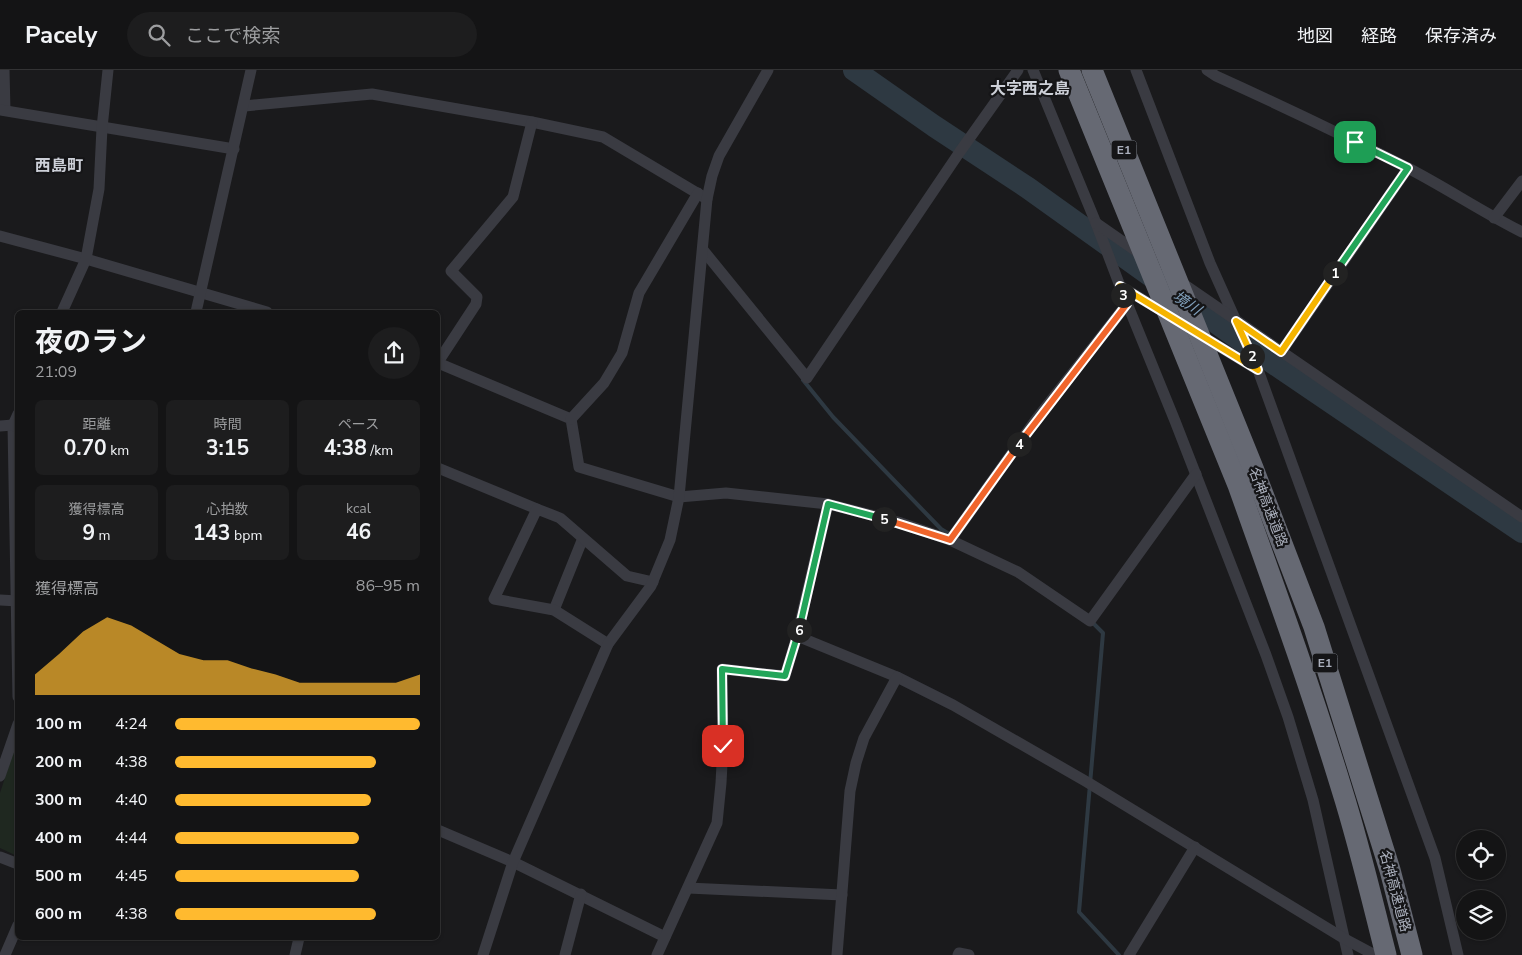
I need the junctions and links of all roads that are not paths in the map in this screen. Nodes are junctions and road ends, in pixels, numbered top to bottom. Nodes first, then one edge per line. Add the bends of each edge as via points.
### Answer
1 (4, 70) edge
2 (108, 70) edge
3 (252, 70) edge
4 (768, 70) edge
5 (1018, 70) edge
6 (1032, 70) edge
7 (1069, 70) edge
8 (1092, 70) edge
9 (1136, 70) edge
10 (1208, 70) edge
11 (244, 106) junction
12 (2, 110) edge
13 (532, 122) junction
14 (102, 128) junction
15 (234, 149) junction
16 (1408, 168) junction
17 (1522, 181) edge
18 (703, 196) junction
19 (1494, 218) junction
20 (1096, 223) junction
21 (1522, 232) edge
22 (0, 236) edge
23 (703, 250) junction
24 (86, 259) junction
25 (1118, 282) junction
26 (201, 293) junction
27 (1127, 304) junction
28 (63, 310) edge
29 (197, 310) edge
30 (260, 310) edge
31 (1236, 321) junction
32 (1281, 352) junction
33 (440, 360) edge
34 (440, 364) edge
35 (1258, 370) junction
36 (571, 419) junction
37 (0, 426) edge
38 (15, 426) edge
39 (440, 469) edge
40 (1196, 474) junction
41 (679, 497) junction
42 (828, 504) junction
43 (537, 509) junction
44 (1522, 517) edge
45 (583, 538) junction
46 (950, 540) junction
47 (653, 582) junction
48 (0, 600) edge
49 (15, 601) edge
50 (554, 610) junction
51 (797, 636) junction
52 (608, 644) junction
53 (897, 677) junction
54 (15, 733) edge
55 (0, 776) edge
56 (440, 831) edge
57 (1195, 847) junction
58 (0, 857) edge
59 (513, 862) junction
60 (15, 863) edge
61 (688, 888) junction
62 (581, 894) junction
63 (842, 895) junction
64 (15, 933) edge
65 (665, 937) junction
66 (1345, 939) junction
67 (299, 940) edge
68 (5, 955) edge
69 (295, 955) edge
70 (483, 955) edge
71 (565, 955) edge
72 (657, 955) edge
73 (837, 955) edge
74 (958, 955) edge
75 (969, 955) edge
76 (1129, 955) edge
77 (1348, 955) edge
78 (1375, 955) edge
79 (1386, 955) edge
80 (1412, 955) edge
81 (1458, 955) edge

1 - 12 street
2 - 14 street
3 - 11 street
4 - 18 street via 720,156
5 - 23 street via 807,378
6 - 20 street
7 - 79 highway, 名神高速道路 / E1 via 1238,485 1343,791
8 - 80 highway, 名神高速道路 / E1 via 1314,628 1390,870
9 - 31 street via 1210,263
10 - 16 street
11 - 13 street via 372,94
11 - 15 street
12 - 14 street
13 - 18 street via 603,137
13 - 33 street via 513,197 451,271 477,298
14 - 15 street
14 - 24 street via 99,189
15 - 26 street
16 - 19 street
16 - 32 street
17 - 19 street
18 - 23 street
18 - 36 street via 639,293 622,353 604,383
19 - 21 street
20 - 25 street
20 - 31 street
22 - 24 street
23 - 41 street
24 - 26 street
24 - 28 street
25 - 27 street
25 - 35 street
26 - 29 street
26 - 30 street
27 - 40 street
27 - 46 street via 1035,422
31 - 32 street
31 - 35 street
32 - 44 street
34 - 36 street
35 - 81 street via 1435,858
36 - 41 street via 579,468
37 - 38 street
39 - 43 street
40 - 46 street via 1090,621 1018,572
40 - 66 street via 1288,717 1313,800
41 - 42 street via 726,493
41 - 47 street via 670,540
42 - 46 street via 898,522
42 - 51 street
43 - 45 street via 560,518
43 - 50 street via 494,599
45 - 47 street via 627,576
45 - 50 street
47 - 52 street
48 - 49 street
50 - 52 street
51 - 53 street
51 - 61 street via 785,676 722,669 723,746 717,823
52 - 59 street
53 - 57 street via 962,710
53 - 63 street via 864,738 856,763 850,791
54 - 55 street
56 - 59 street
57 - 66 street
57 - 76 street
58 - 60 street
59 - 62 street
59 - 70 street
61 - 63 street
61 - 65 street
62 - 65 street
62 - 71 street
63 - 73 street
64 - 68 street
65 - 72 street
66 - 77 street
66 - 78 street
67 - 69 street
74 - 75 street

